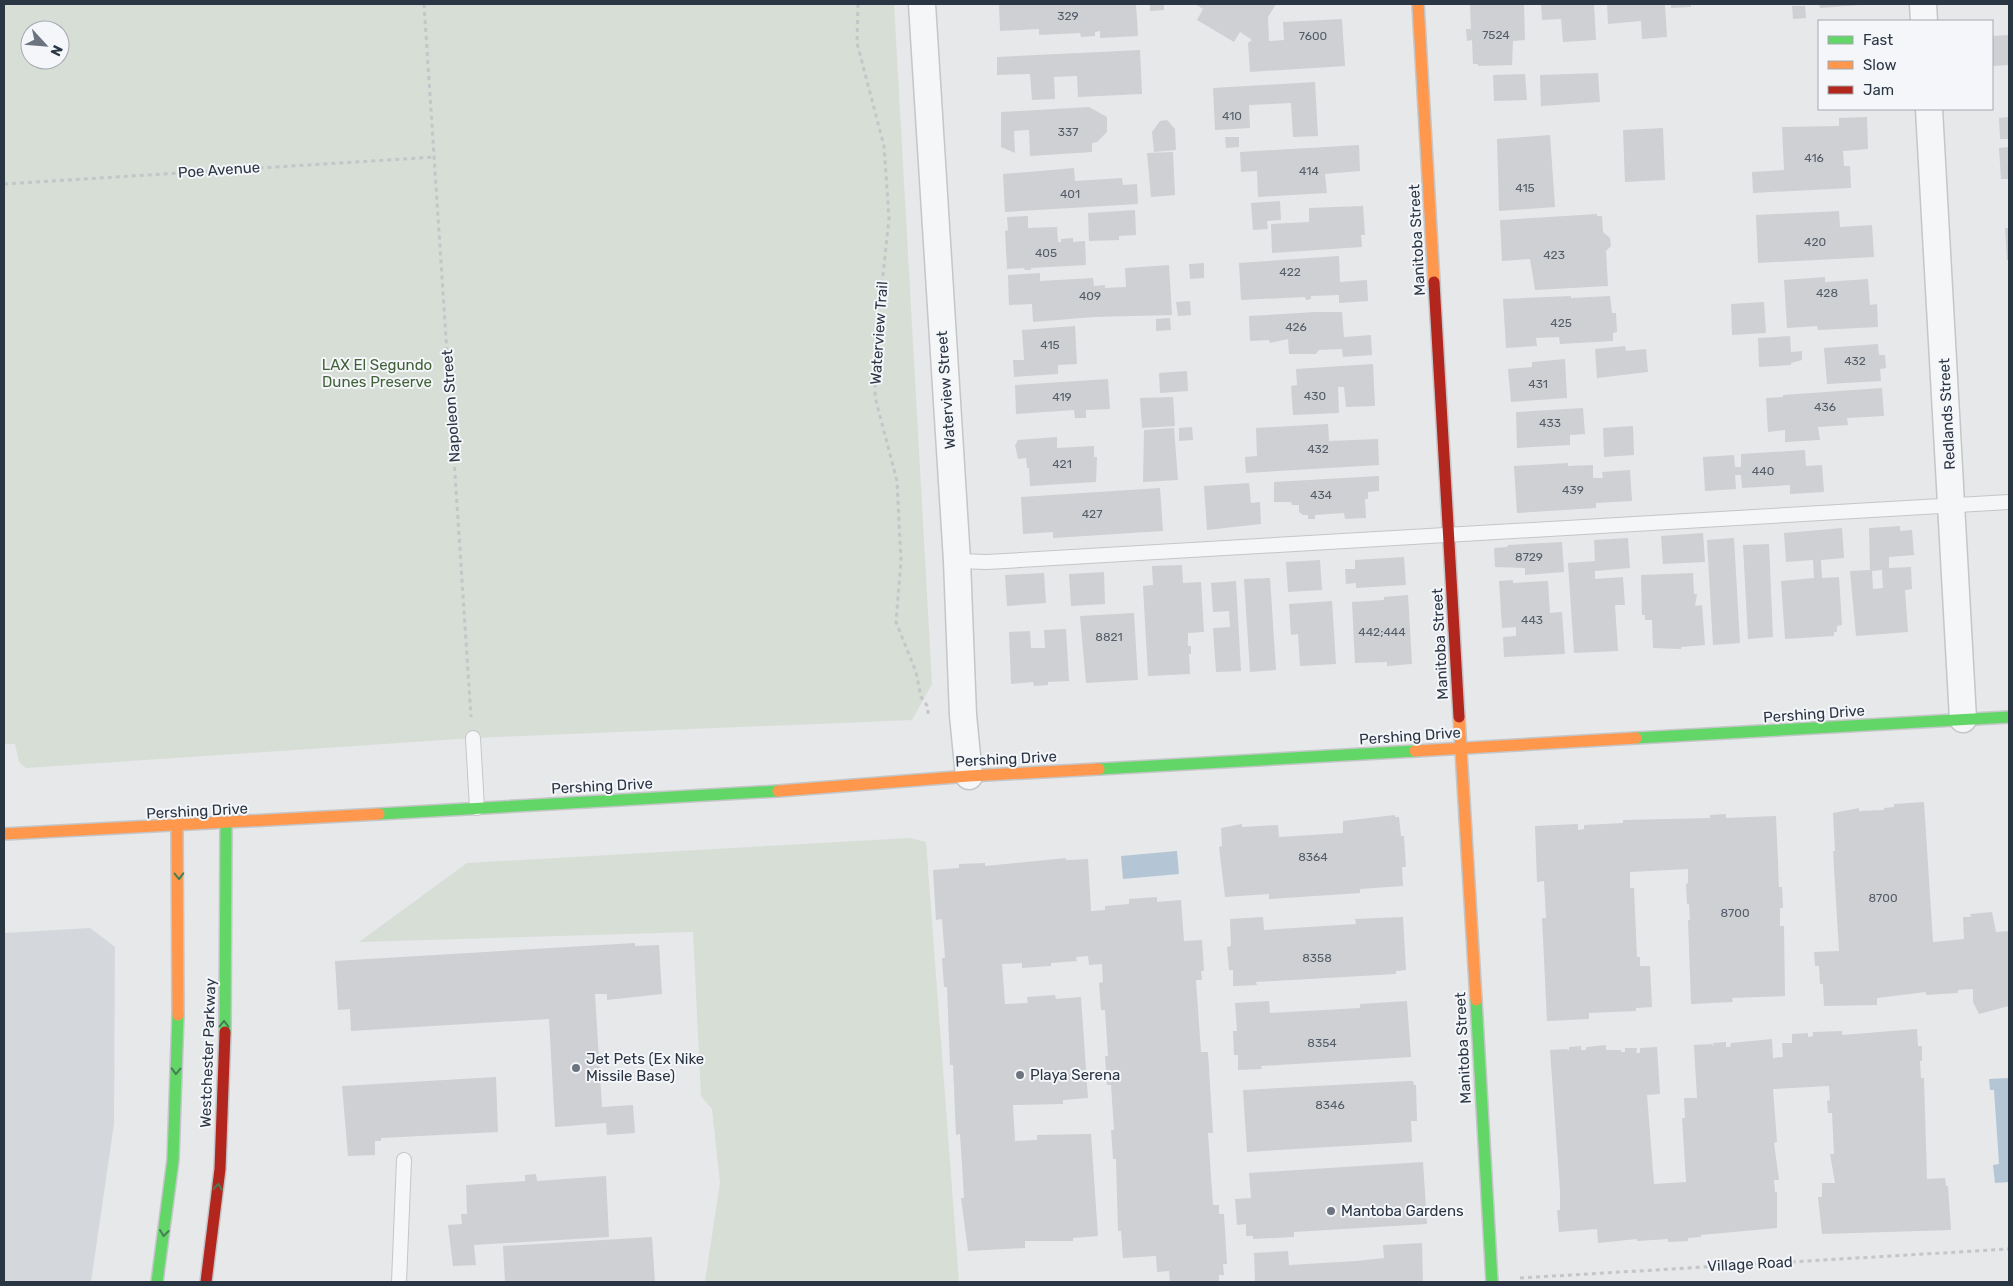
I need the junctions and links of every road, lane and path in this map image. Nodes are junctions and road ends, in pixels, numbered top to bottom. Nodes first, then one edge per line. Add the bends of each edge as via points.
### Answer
1 (424, 4) edge
2 (858, 4) edge
3 (922, 4) edge
4 (1418, 4) edge
5 (1923, 4) edge
6 (1924, 20) edge
7 (1929, 110) edge
8 (435, 157) junction
9 (4, 184) edge
10 (2009, 502) edge
11 (1953, 505) junction
12 (1450, 533) junction
13 (957, 562) junction
14 (928, 716) dead end
15 (2009, 717) edge
16 (1963, 719) junction
17 (472, 738) joint
18 (1460, 748) junction
19 (969, 776) junction
20 (477, 808) junction
21 (226, 824) junction
22 (178, 827) junction
23 (4, 834) edge
24 (404, 1160) dead end
25 (2009, 1249) edge
26 (1492, 1281) edge
27 (157, 1282) edge
28 (206, 1282) edge
29 (399, 1282) edge

1 - 8 path, Napoleon Street
2 - 14 path, Waterview Trail via 857,43 884,146 889,218 876,342 875,397 897,481 901,561 896,622 916,672 921,697 928,707
3 - 13 street, Waterview Street
4 - 12 main road, Manitoba Street
5 - 6 street
7 - 11 street, Redlands Street
8 - 9 path, Poe Avenue
8 - 17 path, Napoleon Street
10 - 11 lane
11 - 12 lane
11 - 16 street, Redlands Street
12 - 13 lane
12 - 18 main road, Manitoba Street
13 - 19 street, Waterview Street via 963,715
15 - 16 main road, Pershing Drive
16 - 18 main road, Pershing Drive
17 - 20 lane
18 - 19 main road, Pershing Drive
18 - 26 main road, Manitoba Street
19 - 20 main road, Pershing Drive via 755,793
20 - 21 main road, Pershing Drive
21 - 22 main road, Pershing Drive
28 -> 21 main road, Westchester Parkway via 220,1165
22 - 23 main road, Pershing Drive
22 -> 27 main road, Westchester Parkway via 179,988 174,1160
24 - 29 lane
25 - 26 path, Village Road

